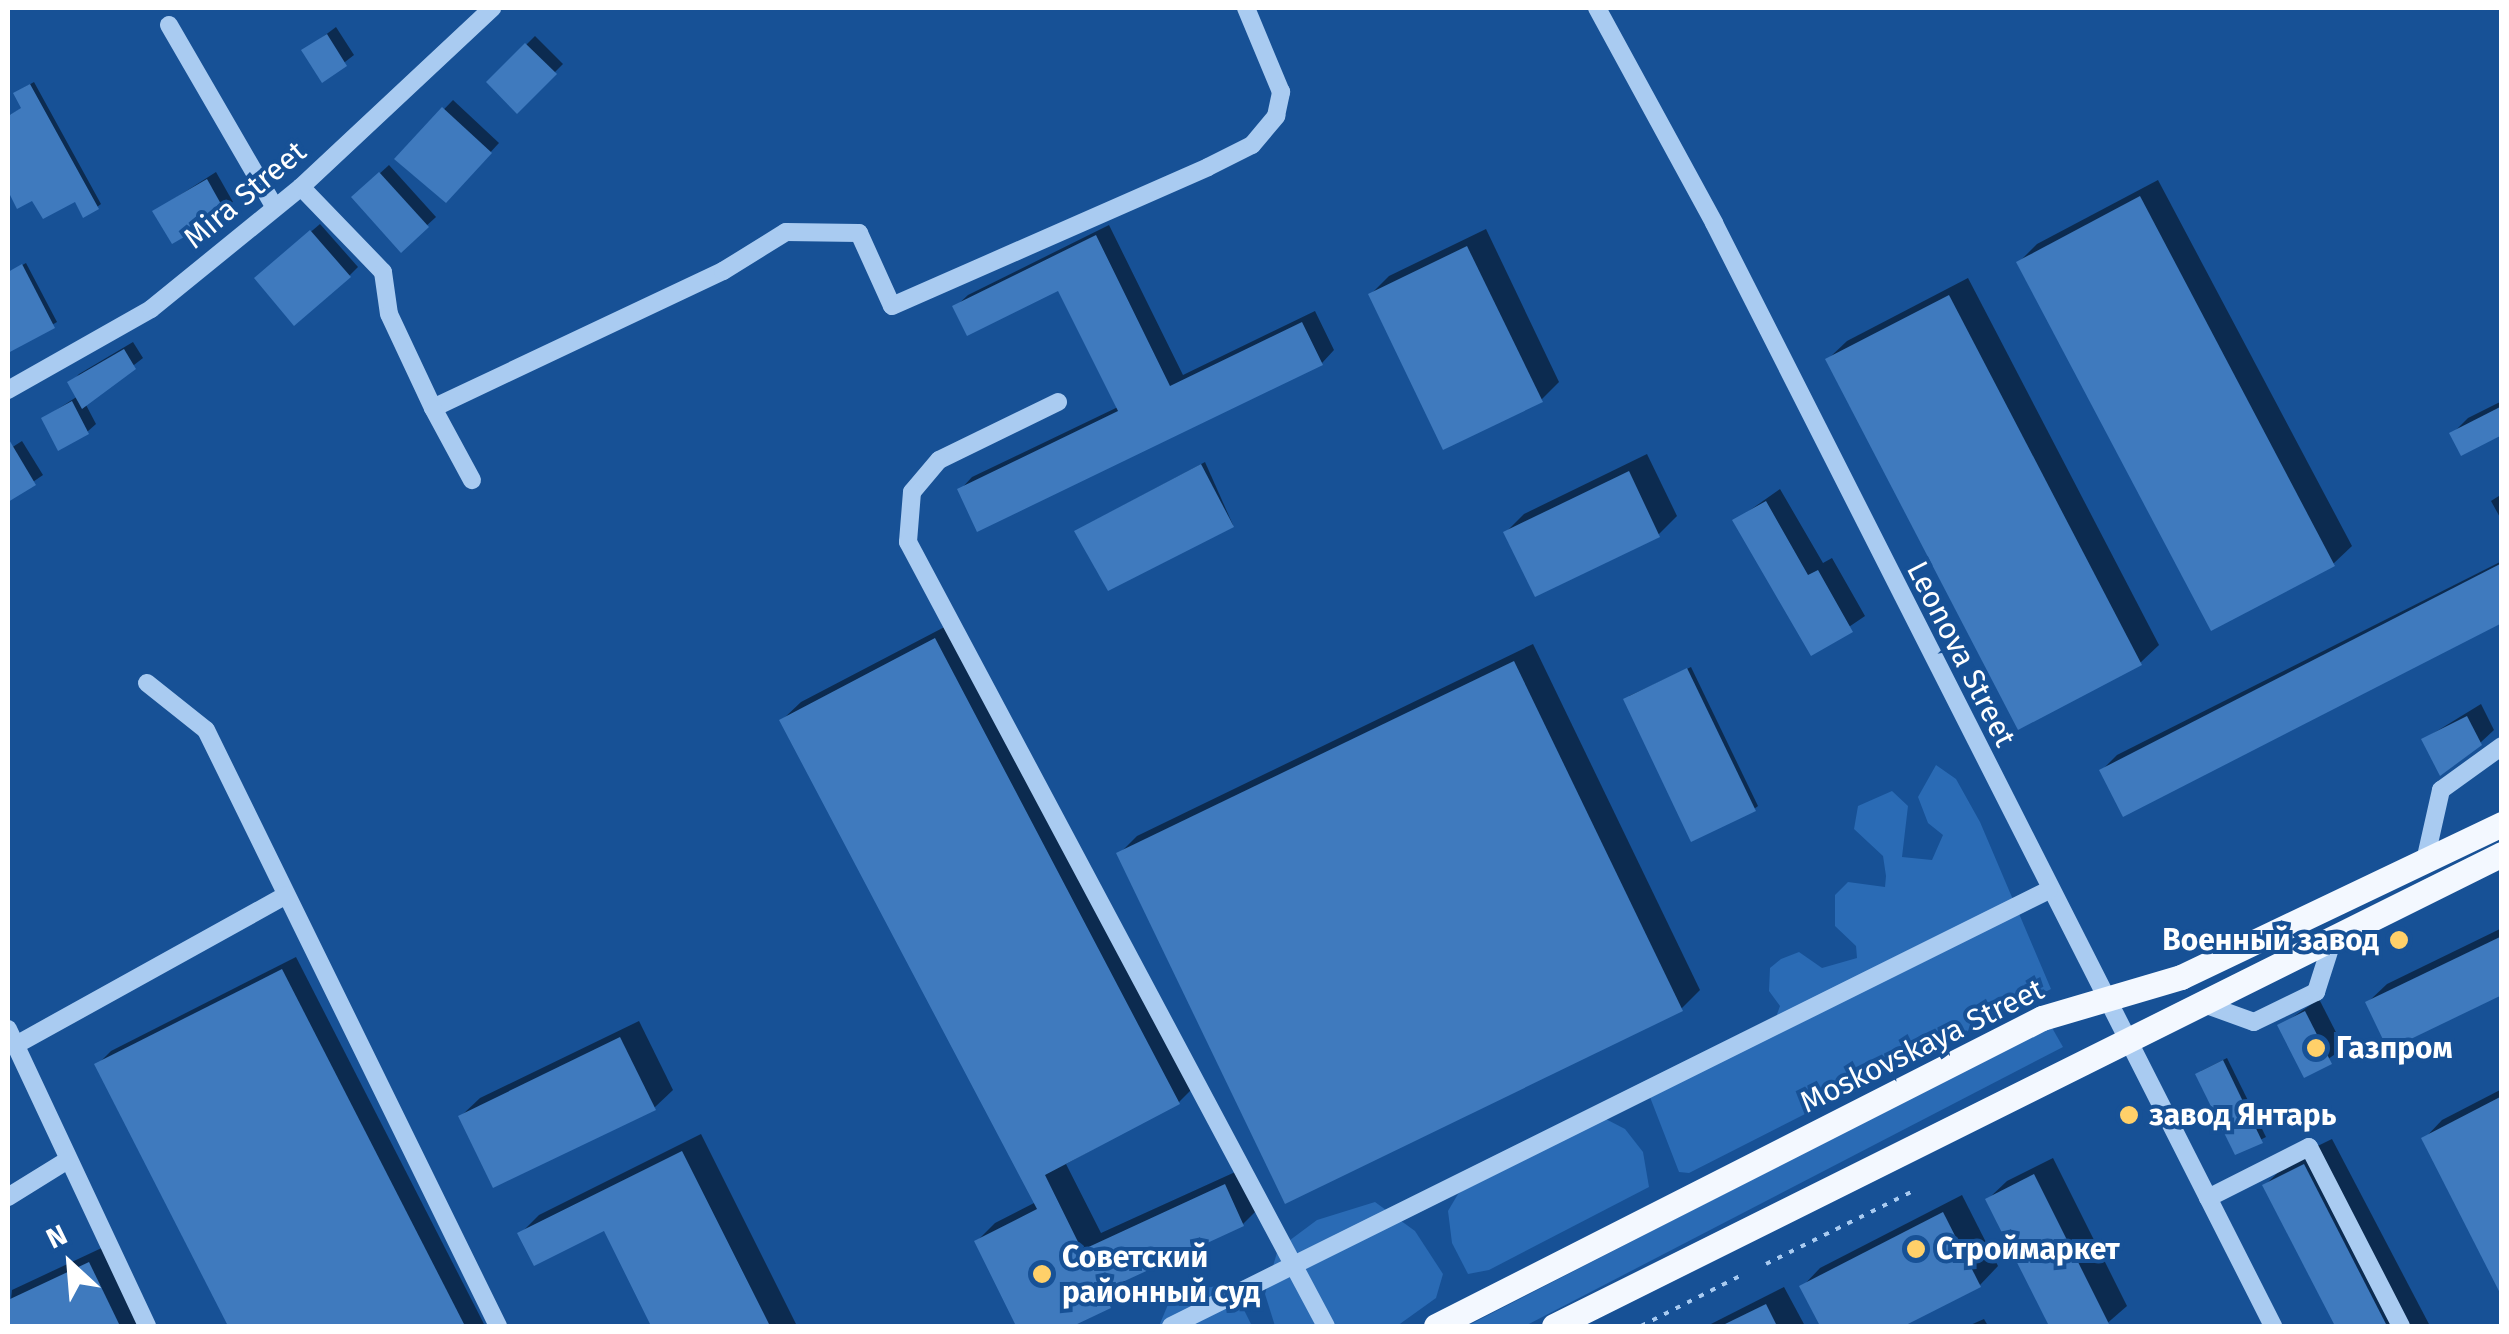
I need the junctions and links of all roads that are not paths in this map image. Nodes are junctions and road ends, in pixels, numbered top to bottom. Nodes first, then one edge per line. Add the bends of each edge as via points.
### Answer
1 (492, 8) edge
2 (1246, 8) edge
3 (1597, 8) edge
4 (168, 25) dead end
5 (300, 187) junction
6 (275, 208) junction
7 (8, 390) edge
8 (1058, 402) dead end
9 (433, 408) junction
10 (472, 480) dead end
11 (148, 683) dead end
12 (2502, 746) edge
13 (2502, 824) edge
14 (2502, 854) edge
15 (2425, 861) junction
16 (2048, 890) junction
17 (285, 896) junction
18 (2334, 936) junction
19 (2105, 998) junction
20 (2204, 1004) junction
21 (10, 1038) edge
22 (2131, 1043) junction
23 (68, 1160) junction
24 (8, 1197) edge
25 (2208, 1198) junction
26 (1295, 1265) junction
27 (146, 1326) edge
28 (498, 1326) edge
29 (1172, 1326) edge
30 (1326, 1326) edge
31 (1436, 1326) edge
32 (1554, 1326) edge
33 (2272, 1326) edge
34 (2401, 1326) edge

1 - 5 street, Mira Street
2 - 9 street via 1281,92 1276,116 1252,144 1208,167 892,306 859,232 786,232 723,271
3 - 16 street, Leonova Street via 1714,223
4 - 6 street
5 - 6 street, Mira Street
5 - 9 street via 384,272 389,314
6 - 7 street, Mira Street via 151,308
8 - 26 street via 939,460 912,492 908,542
9 - 10 street
11 - 17 street via 206,730
12 - 15 street via 2441,790
13 - 15 main road, Moskovskaya Street
14 - 18 main road
15 - 19 main road, Moskovskaya Street via 2181,977
16 - 19 street, Leonova Street
16 - 26 street
17 - 21 street
17 - 28 street
18 - 20 main road
18 - 20 street via 2316,992 2254,1022
19 - 22 street, Leonova Street
19 - 31 main road, Moskovskaya Street via 1988,1044
20 - 22 main road
21 - 23 street
22 - 25 street, Leonova Street
22 - 32 main road
23 - 24 street
23 - 27 street
25 - 33 street, Leonova Street
25 - 34 street via 2310,1148
26 - 29 street
26 - 30 street

